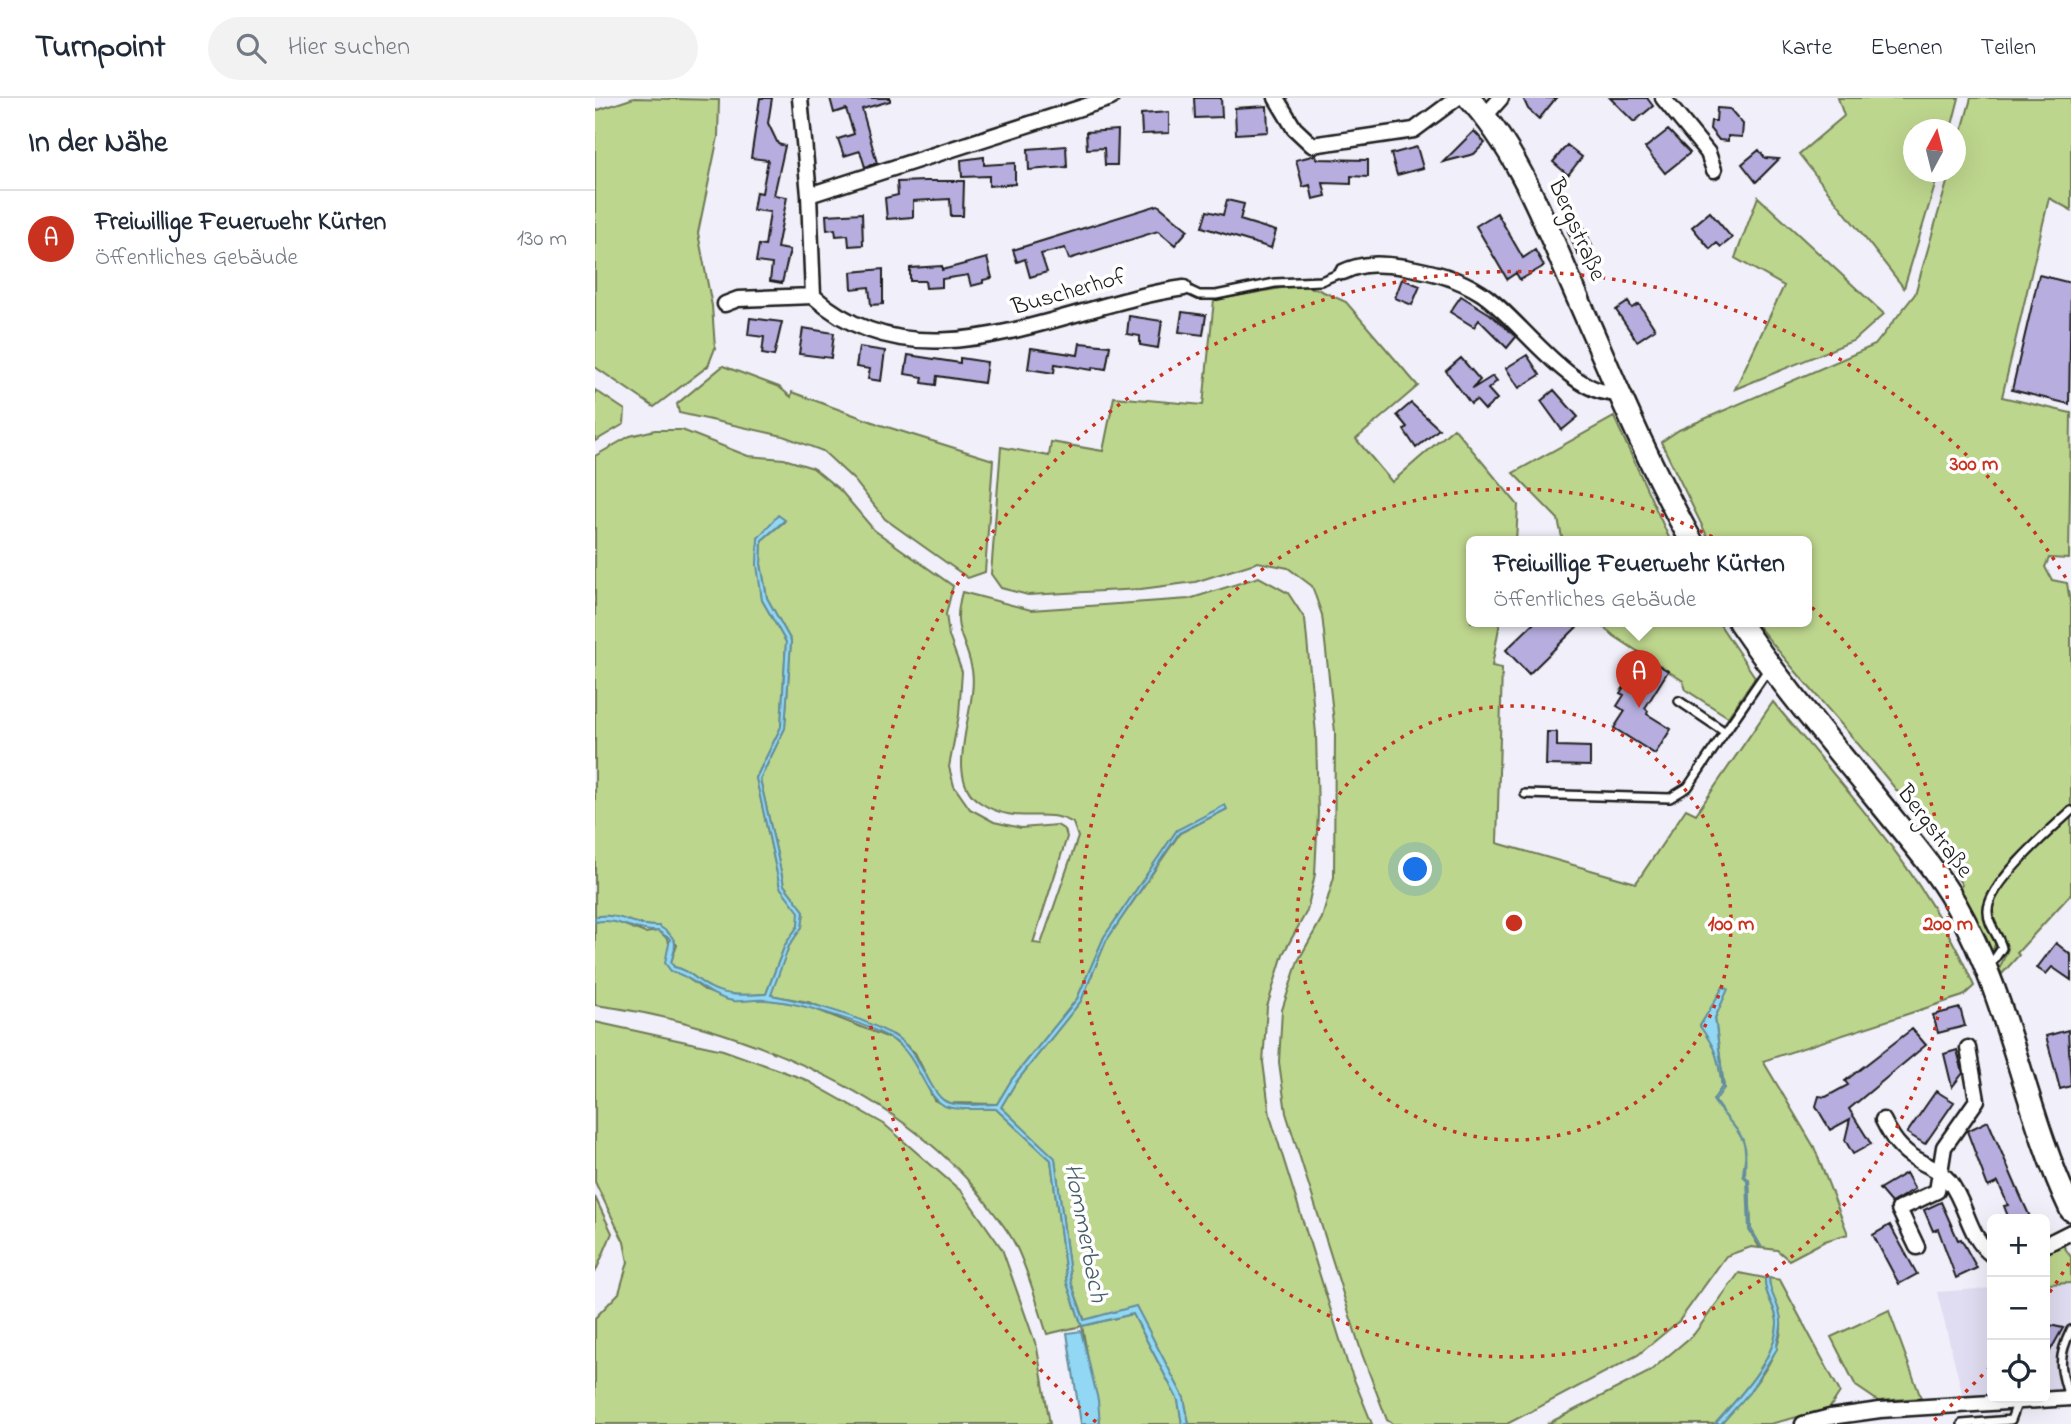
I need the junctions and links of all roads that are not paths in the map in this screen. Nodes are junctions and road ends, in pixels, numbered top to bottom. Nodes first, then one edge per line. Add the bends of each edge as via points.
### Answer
1 (800, 98) edge
2 (1111, 98) edge
3 (1276, 98) edge
4 (1457, 98) edge
5 (1469, 98) edge
6 (1501, 98) edge
7 (1663, 98) edge
8 (1485, 116) junction
9 (1714, 170) dead end
10 (809, 195) junction
11 (1343, 272) joint
12 (1184, 288) joint
13 (813, 296) junction
14 (725, 304) dead end
15 (1621, 393) junction
16 (1689, 536) edge
17 (1742, 627) edge
18 (1769, 667) junction
19 (1679, 701) dead end
20 (1725, 732) junction
21 (1525, 794) dead end
22 (2071, 811) edge
23 (1987, 970) junction
24 (1968, 1048) dead end
25 (1883, 1120) dead end
26 (1940, 1171) junction
27 (2071, 1210) edge
28 (2071, 1232) edge
29 (2050, 1242) edge
30 (1917, 1247) dead end
31 (1987, 1251) edge
32 (2071, 1331) edge
33 (2070, 1398) edge
34 (2050, 1399) edge
35 (1987, 1403) edge
36 (2017, 1403) edge
37 (1803, 1424) edge
38 (1962, 1424) edge

1 - 10 street
2 - 10 street
3 - 4 street via 1294,128 1312,145 1414,130
5 - 8 main road, Bergstraße
6 - 8 street
7 - 9 street via 1708,153
8 - 15 main road, Bergstraße via 1536,201
10 - 13 street
11 - 12 lane, Buscherhof via 1321,281 1275,283 1216,295 1199,295
11 - 15 street via 1355,266 1389,265 1461,280 1484,294 1560,368 1603,393
12 - 13 street, Buscherhof via 1156,291 1010,333 962,339 900,336 854,325
13 - 14 street via 737,299
15 - 16 main road, Bergstraße
17 - 18 main road, Bergstraße
18 - 20 lane
18 - 23 main road, Bergstraße via 1925,858 1955,903
19 - 20 lane
20 - 21 lane via 1688,787 1670,798
22 - 23 lane via 1990,899 1989,922 2002,948
23 - 27 main road, Bergstraße
24 - 26 street via 1977,1100 1944,1147
25 - 26 street via 1894,1143
26 - 30 street via 1937,1191 1899,1209
26 - 31 street
28 - 29 street
32 - 33 lane via 2062,1349 2060,1369
33 - 34 street
35 - 37 street via 1850,1414
36 - 38 lane via 2011,1420

